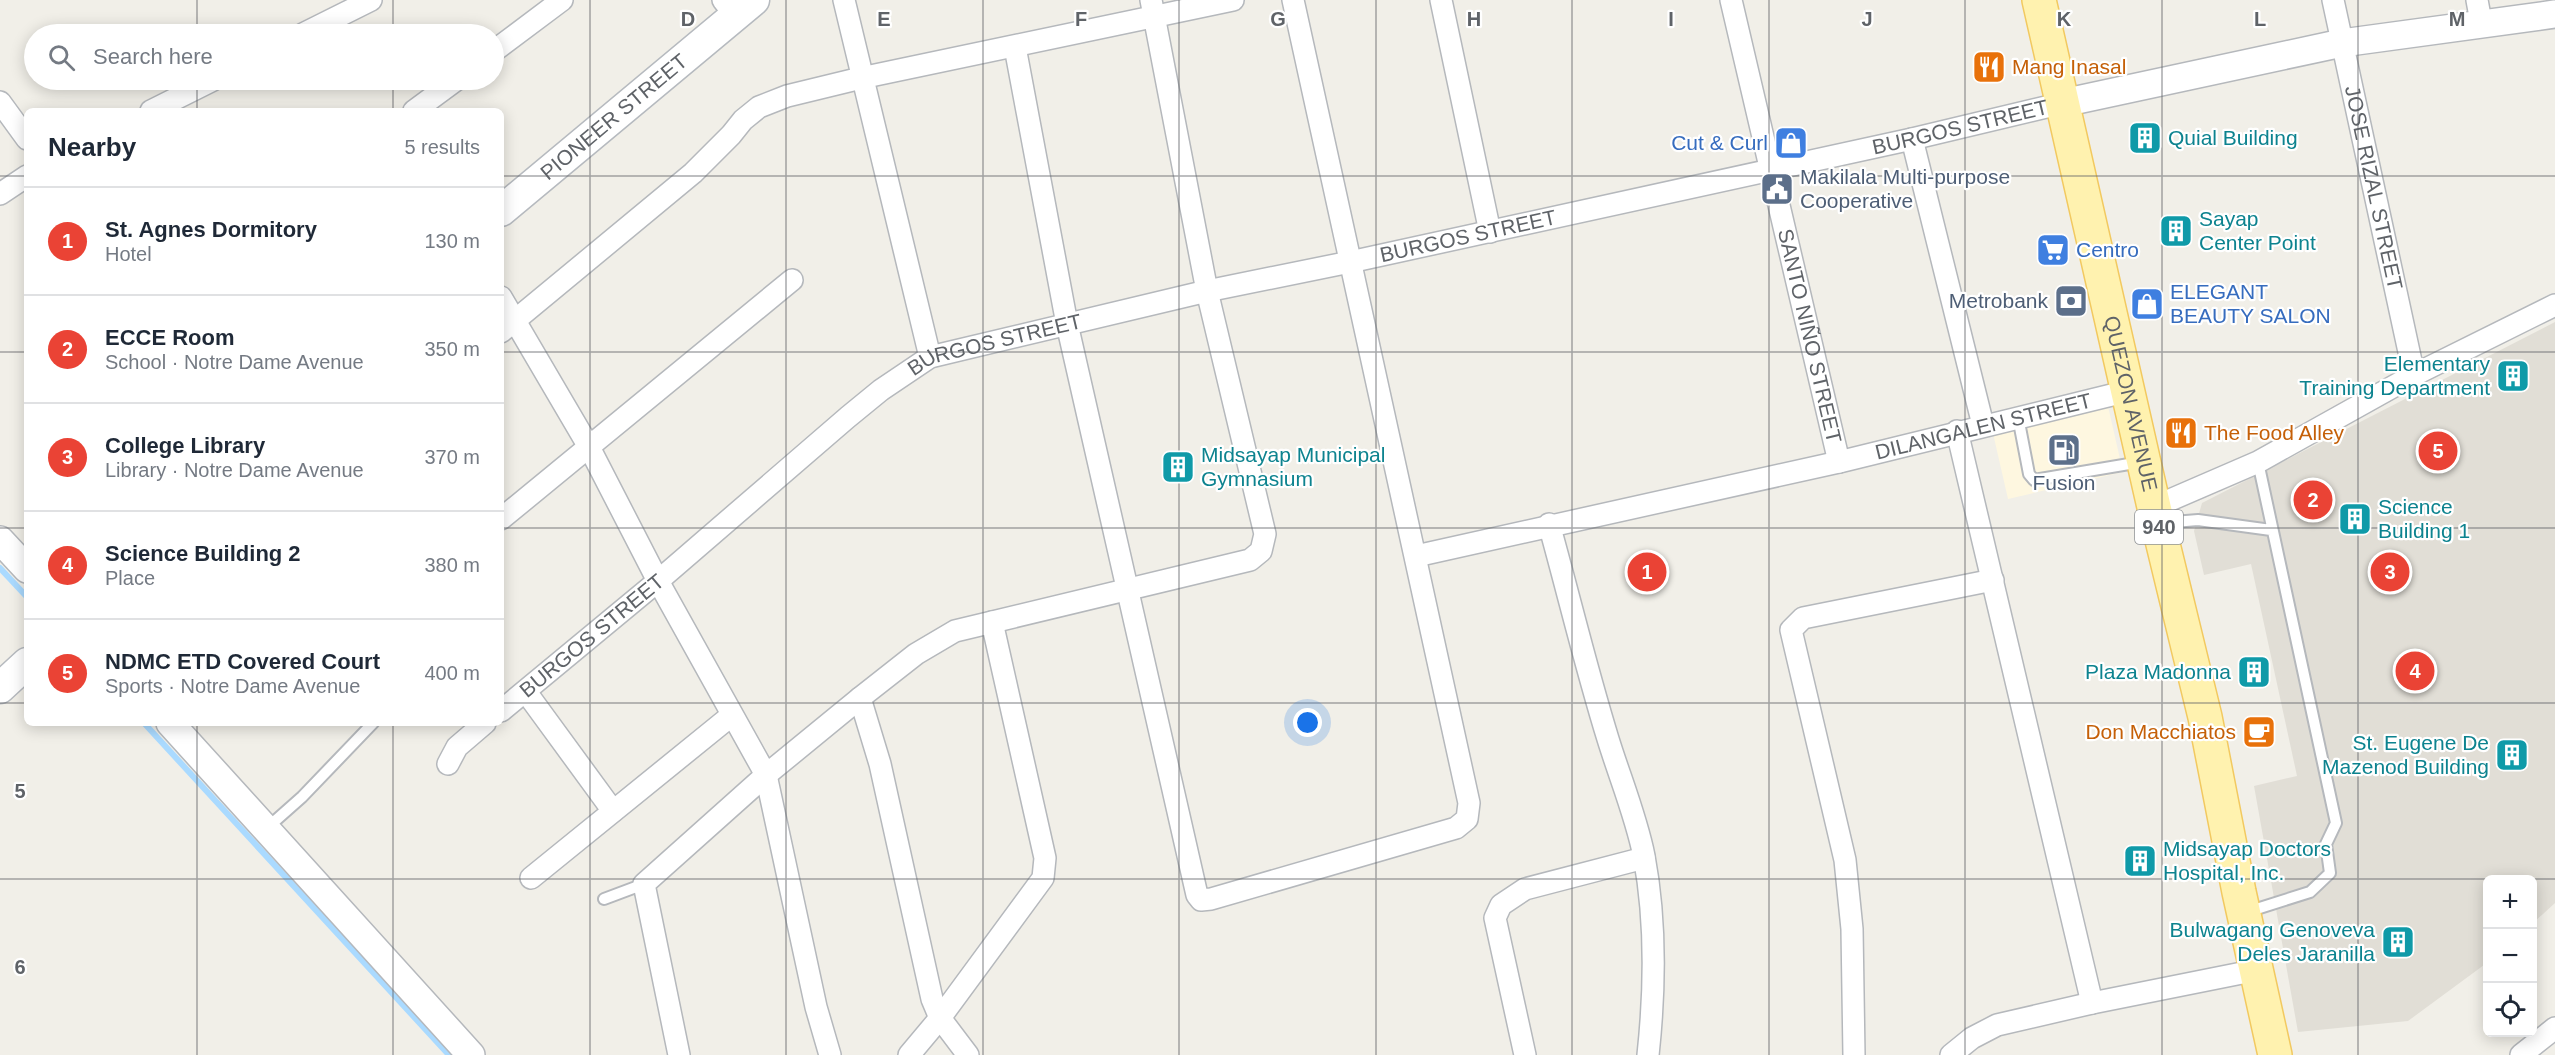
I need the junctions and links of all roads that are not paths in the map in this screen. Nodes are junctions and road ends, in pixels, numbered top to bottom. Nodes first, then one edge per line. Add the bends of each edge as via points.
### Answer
1 (371, 0) edge
2 (562, 0) edge
3 (844, 0) edge
4 (1233, 0) edge
5 (1293, 0) edge
6 (1441, 0) edge
7 (1731, 0) edge
8 (2039, 0) edge
9 (2332, 0) edge
10 (737, 5) edge
11 (1154, 8) edge
12 (2479, 11) edge
13 (2555, 14) edge
14 (323, 24) edge
15 (2342, 43) junction
16 (504, 44) edge
17 (1015, 47) junction
18 (861, 78) junction
19 (193, 90) edge
20 (442, 90) edge
21 (0, 102) edge
22 (2063, 103) junction
23 (157, 108) edge
24 (418, 108) edge
25 (24, 135) edge
26 (1912, 139) junction
27 (1769, 168) junction
28 (24, 178) edge
29 (0, 194) edge
30 (504, 208) edge
31 (1490, 232) junction
32 (1350, 262) junction
33 (792, 280) dead end
34 (1208, 291) junction
35 (2555, 305) edge
36 (504, 309) edge
37 (1067, 324) junction
38 (508, 326) edge
39 (930, 357) junction
40 (2414, 375) junction
41 (2128, 391) junction
42 (2018, 417) junction
43 (1983, 425) junction
44 (1957, 432) junction
45 (589, 447) junction
46 (2144, 461) junction
47 (1839, 462) junction
48 (2258, 462) junction
49 (2156, 515) junction
50 (504, 517) edge
51 (1550, 524) junction
52 (2271, 530) junction
53 (0, 540) edge
54 (1416, 556) junction
55 (24, 566) edge
56 (1993, 580) junction
57 (658, 581) junction
58 (1127, 588) junction
59 (992, 621) junction
60 (24, 666) edge
61 (0, 688) edge
62 (526, 692) junction
63 (860, 698) junction
64 (504, 709) edge
65 (732, 715) junction
66 (173, 726) edge
67 (370, 726) edge
68 (482, 726) edge
69 (448, 764) dead end
70 (766, 775) junction
71 (613, 811) junction
72 (267, 828) junction
73 (1644, 858) junction
74 (531, 878) dead end
75 (644, 884) junction
76 (604, 899) dead end
77 (2244, 913) junction
78 (2257, 970) junction
79 (2092, 1003) junction
80 (940, 1018) junction
81 (2555, 1028) edge
82 (471, 1055) edge
83 (679, 1055) edge
84 (830, 1055) edge
85 (909, 1055) edge
86 (968, 1055) edge
87 (1526, 1055) edge
88 (1648, 1055) edge
89 (1854, 1055) edge
90 (1951, 1055) edge
91 (2275, 1055) edge
92 (2522, 1055) edge

1 - 14 street
2 - 16 street
3 - 18 street
4 - 11 street
5 - 32 street
6 - 31 street
7 - 27 street, SANTO NIÑO STREET
8 - 22 main road, QUEZON AVENUE / 940
9 - 15 street, JOSE RIZAL STREET
10 - 30 main road, PIONEER STREET
11 - 17 street
11 - 34 street
12 - 13 street, BURGOS STREET
12 - 15 street, BURGOS STREET
15 - 22 street, BURGOS STREET
15 - 40 street, JOSE RIZAL STREET
17 - 18 street
17 - 37 street
18 - 38 street via 759,107 693,173
18 - 39 street
19 - 23 street
20 - 24 street
21 - 25 street
22 - 26 street, BURGOS STREET
22 - 41 main road, QUEZON AVENUE / 940
26 - 27 street, BURGOS STREET
26 - 43 street
27 - 31 street, BURGOS STREET
27 - 47 street, SANTO NIÑO STREET
28 - 29 street
31 - 32 street, BURGOS STREET
32 - 34 street, BURGOS STREET
32 - 54 street
33 - 45 street
34 - 37 street, BURGOS STREET
34 - 58 street via 1265,534 1261,551 1250,560
35 - 40 street
36 - 38 street
37 - 39 street, BURGOS STREET
37 - 58 street
38 - 45 street
39 - 57 street, BURGOS STREET via 848,417
40 - 48 street
41 - 42 street, DILANGALEN STREET
41 - 46 main road, QUEZON AVENUE / 940
42 - 43 street, DILANGALEN STREET
42 - 46 lane via 2029,474 2034,480
43 - 44 street, DILANGALEN STREET
44 - 47 street, DILANGALEN STREET
44 - 56 street
45 - 50 street
45 - 57 street
46 - 49 main road, QUEZON AVENUE / 940
47 - 51 street, DILANGALEN STREET
48 - 49 street
48 - 52 lane
49 - 52 lane
49 - 77 main road, QUEZON AVENUE / 940 via 2205,717
51 - 54 street, DILANGALEN STREET
51 - 73 street
52 - 77 lane via 2336,823 2326,844 2330,873 2310,892
53 - 55 street
54 - 58 street via 1469,803 1467,819 1456,828 1211,899 1201,900 1197,895
56 - 79 street
56 - 89 street via 1803,618 1791,630 1845,860 1852,929
57 - 62 street, BURGOS STREET
57 - 65 street
58 - 59 street
59 - 63 street via 938,640
59 - 80 street via 1046,858 1043,878 1035,891
60 - 61 main road
62 - 64 street, BURGOS STREET
62 - 71 street
63 - 70 street
63 - 80 street via 880,764 928,986
65 - 70 street
65 - 71 street
66 - 72 street
67 - 72 lane
68 - 69 street via 457,747
70 - 75 street
70 - 84 street
71 - 74 street
72 - 82 street
73 - 87 street via 1525,889 1501,905 1495,918
73 - 88 street via 1652,912
75 - 76 lane
75 - 83 street
77 - 78 main road, QUEZON AVENUE / 940
78 - 79 street
78 - 91 main road, QUEZON AVENUE / 940
79 - 90 street via 1997,1025
80 - 85 street
80 - 86 street
81 - 92 street

